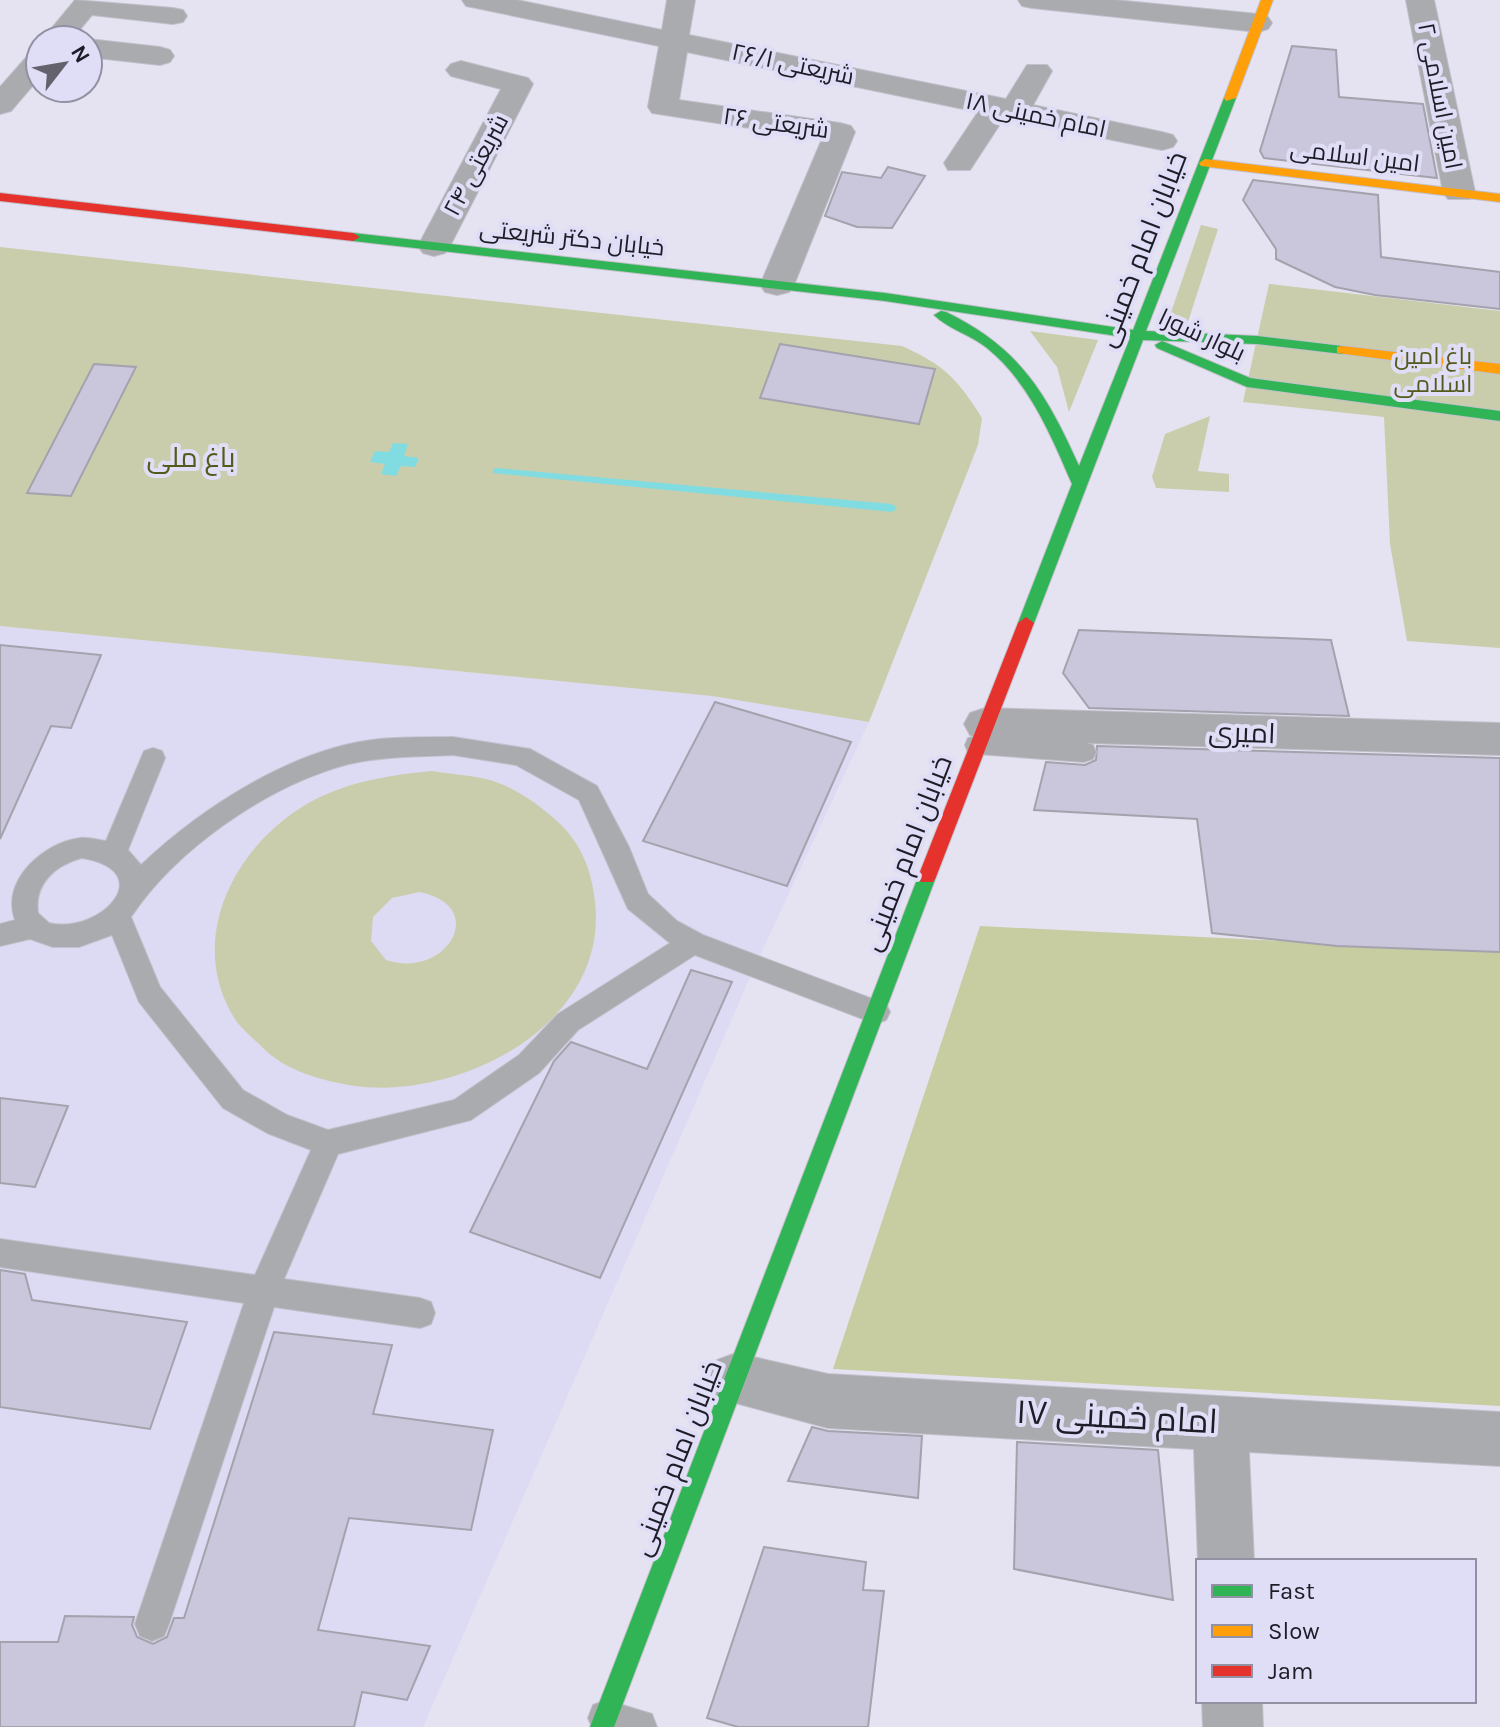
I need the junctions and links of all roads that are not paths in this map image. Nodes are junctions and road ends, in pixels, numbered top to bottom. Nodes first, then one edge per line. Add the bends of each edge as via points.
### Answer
1 (476, 0) edge
2 (681, 0) edge
3 (1032, 0) edge
4 (1420, 0) edge
5 (1263, 11) edge
6 (173, 16) dead end
7 (70, 24) edge
8 (675, 40) junction
9 (104, 50) edge
10 (160, 56) dead end
11 (461, 70) dead end
12 (1037, 71) dead end
13 (24, 77) edge
14 (911, 89) joint
15 (0, 105) edge
16 (1006, 108) junction
17 (1162, 141) dead end
18 (959, 163) dead end
19 (1205, 163) junction
20 (1459, 192) junction
21 (0, 197) edge
22 (1500, 198) edge
23 (434, 246) junction
24 (777, 285) junction
25 (885, 297) junction
26 (1138, 335) junction
27 (1500, 369) edge
28 (1500, 416) edge
29 (1081, 486) junction
30 (981, 734) junction
31 (1500, 739) edge
32 (1084, 752) dead end
33 (153, 758) dead end
34 (114, 852) junction
35 (135, 888) junction
36 (118, 917) junction
37 (33, 927) junction
38 (0, 935) edge
39 (693, 943) junction
40 (876, 1012) junction
41 (328, 1143) junction
42 (0, 1253) edge
43 (264, 1289) junction
44 (420, 1313) dead end
45 (736, 1379) junction
46 (1220, 1422) junction
47 (1500, 1439) edge
48 (1226, 1559) edge
49 (152, 1624) dead end
50 (1232, 1703) edge
51 (616, 1724) edge
52 (1233, 1727) edge

1 - 8 street, شریعتی ۲۶/۱
2 - 8 street
3 - 5 street
4 - 20 street, امین اسلامی ۲
5 - 19 main road, خیابان امام خمینی
6 - 7 street via 85,6
8 - 14 street, شریعتی ۲۶/۱
8 - 24 street, شریعتی ۲۶ via 663,107 840,132
9 - 10 street
11 - 23 street, شریعتی ۲۴ via 518,84
12 - 16 street
13 - 15 street
14 - 16 street, امام خمینی ۱۸
16 - 17 street, امام خمینی ۱۸
16 - 18 street
19 - 20 main road, امین اسلامی
19 - 26 main road, خیابان امام خمینی
20 - 22 main road, امین اسلامی
21 - 23 main road, خیابان دکتر شریعتی
23 - 24 main road, خیابان دکتر شریعتی
24 - 25 main road, خیابان دکتر شریعتی
25 - 26 main road, خیابان دکتر شریعتی
25 - 29 main road via 954,319 1000,348 1032,383
26 - 27 main road, بلوار شورا via 1257,340
26 - 28 main road, بلوار شورا via 1247,382
26 - 29 main road, خیابان امام خمینی
29 - 30 main road, خیابان امام خمینی
30 - 31 street, امیری
30 - 32 lane
30 - 40 main road, خیابان امام خمینی
33 - 34 lane
34 - 35 lane via 127,861
34 - 37 lane via 82,848 48,861 35,873 22,902
35 - 36 lane
35 - 39 lane via 218,814 299,773 377,749 453,746 521,756 588,793 637,901
36 - 37 lane via 83,936 47,935
36 - 41 lane via 149,994 233,1099 277,1124
37 - 38 lane
39 - 40 lane
39 - 41 lane via 568,1022 529,1064 461,1111
40 - 45 main road, خیابان امام خمینی
41 - 43 lane
42 - 43 lane
43 - 44 lane
43 - 49 lane
45 - 46 street, امام خمینی ۱۷ via 828,1401
45 - 51 main road, خیابان امام خمینی
46 - 47 street, امام خمینی ۱۷
46 - 48 street
50 - 52 street

